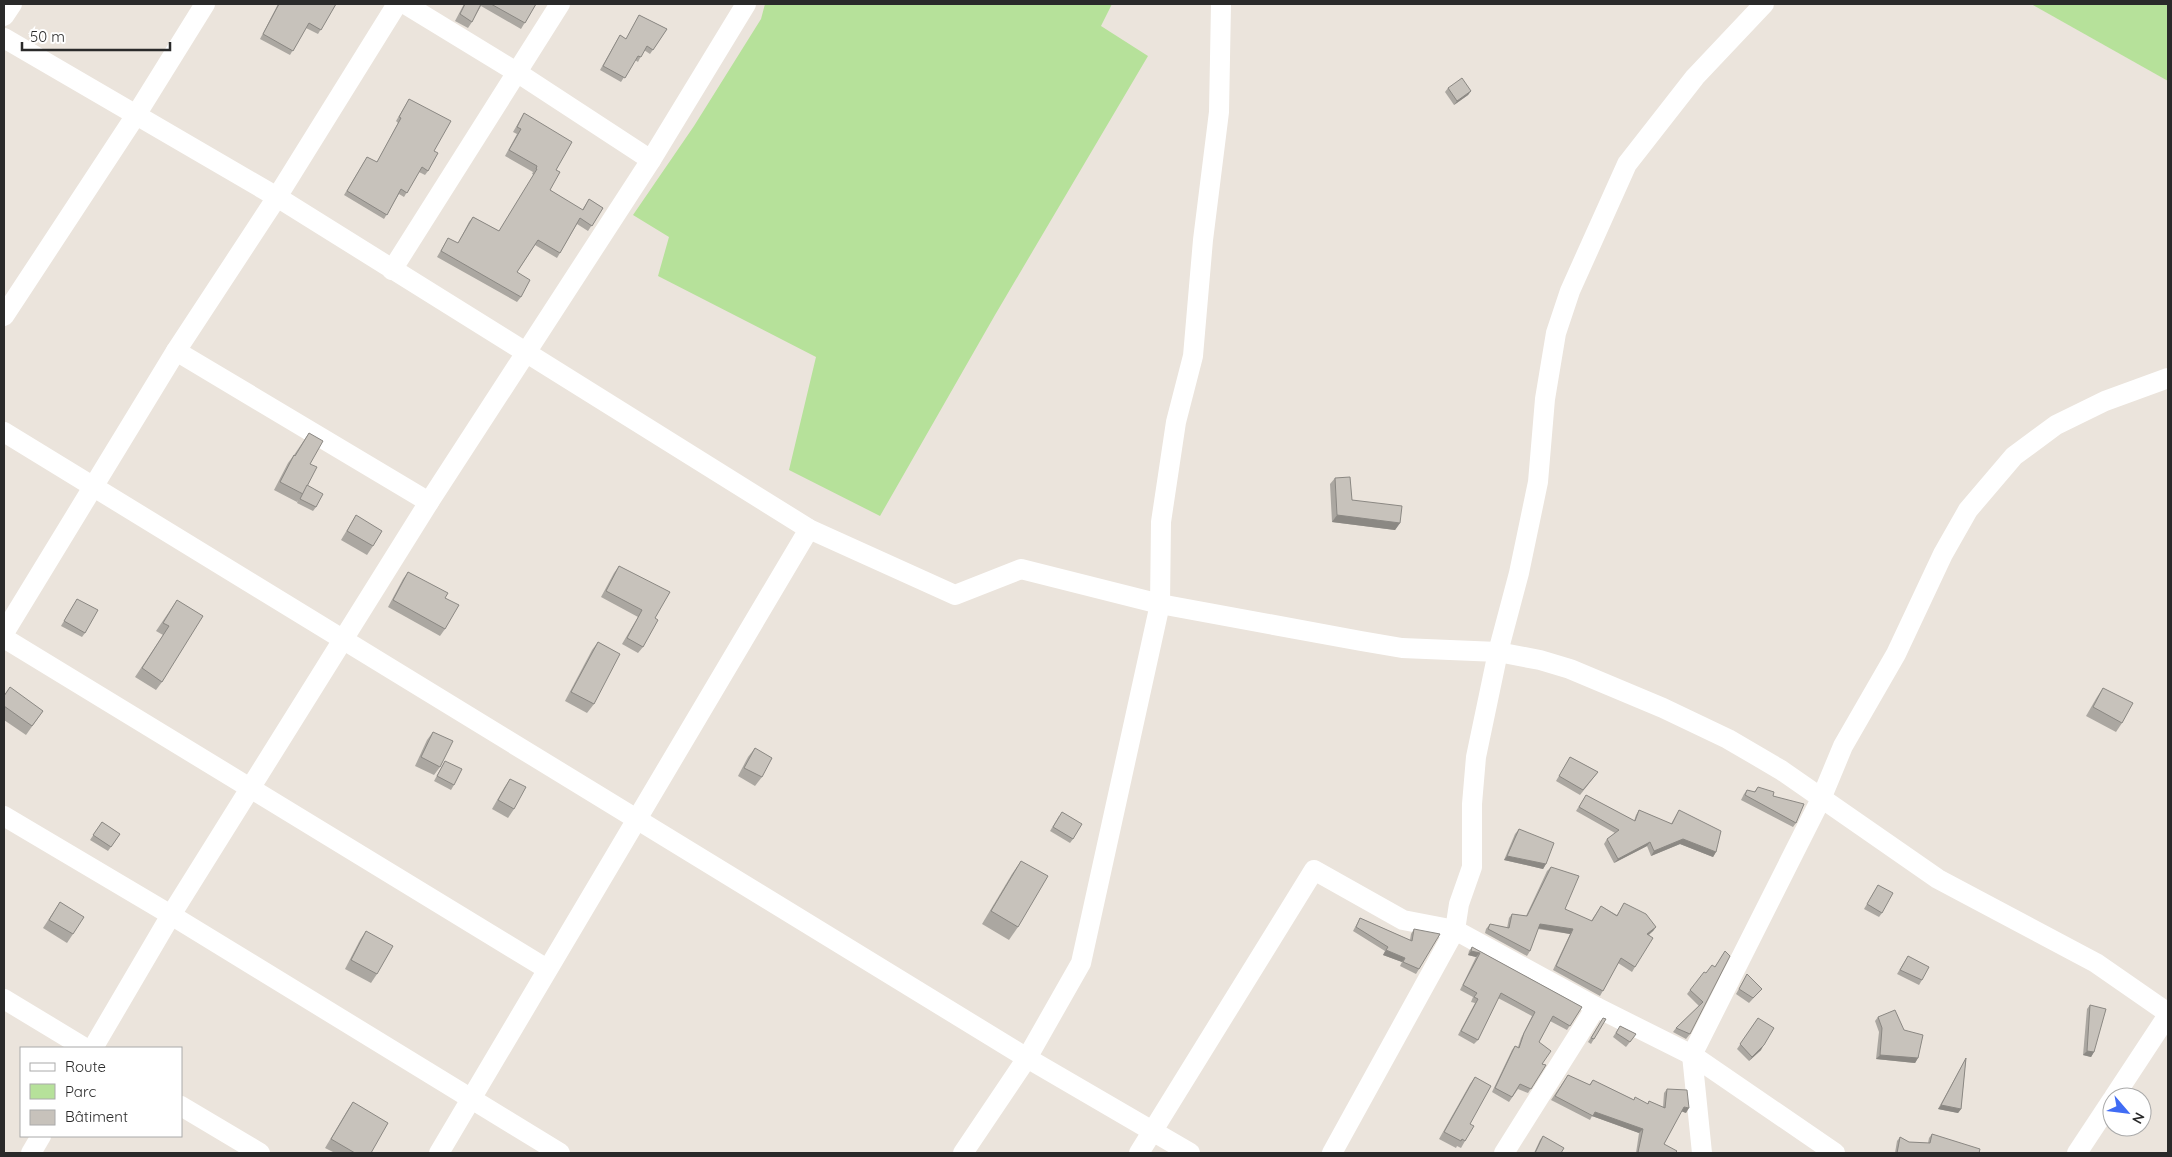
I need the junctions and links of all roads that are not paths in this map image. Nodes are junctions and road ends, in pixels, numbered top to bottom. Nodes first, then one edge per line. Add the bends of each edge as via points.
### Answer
1 (12, 4) edge
2 (205, 4) edge
3 (397, 4) edge
4 (405, 4) edge
5 (560, 4) edge
6 (746, 4) edge
7 (1221, 4) edge
8 (1764, 4) edge
9 (4, 16) edge
10 (4, 38) edge
11 (518, 73) junction
12 (136, 115) junction
13 (651, 160) junction
14 (277, 197) junction
15 (392, 270) junction
16 (4, 316) edge
17 (176, 351) junction
18 (527, 354) junction
19 (2168, 378) edge
20 (4, 432) edge
21 (93, 486) junction
22 (429, 502) junction
23 (809, 529) junction
24 (1160, 604) junction
25 (4, 633) edge
26 (4, 638) edge
27 (343, 639) junction
28 (1498, 652) junction
29 (250, 788) junction
30 (1821, 799) junction
31 (4, 816) edge
32 (637, 819) junction
33 (171, 915) junction
34 (1455, 930) junction
35 (547, 970) junction
36 (4, 999) edge
37 (1596, 1007) junction
38 (2168, 1014) edge
39 (83, 1047) edge
40 (94, 1047) edge
41 (1692, 1055) junction
42 (1027, 1058) junction
43 (2120, 1087) edge
44 (470, 1098) junction
45 (182, 1107) edge
46 (2102, 1115) edge
47 (1152, 1132) junction
48 (40, 1137) edge
49 (31, 1153) edge
50 (260, 1153) edge
51 (439, 1153) edge
52 (560, 1153) edge
53 (963, 1153) edge
54 (1139, 1153) edge
55 (1190, 1153) edge
56 (1332, 1153) edge
57 (1504, 1153) edge
58 (1702, 1153) edge
59 (1835, 1153) edge
60 (2077, 1153) edge

1 - 9 street
2 - 12 street
3 - 14 street
4 - 11 street
5 - 11 street
6 - 13 street
7 - 24 street via 1219,112 1193,356 1176,422 1160,522
8 - 28 street via 1695,77 1626,164 1570,291 1556,332 1546,389 1538,482
10 - 12 street
11 - 13 street
11 - 15 street
12 - 14 street
12 - 16 street
13 - 18 street
14 - 15 street
14 - 17 street
15 - 18 street
17 - 21 street
17 - 22 street
18 - 22 street
18 - 23 street
19 - 30 street via 2105,401 2056,425 2014,456 1968,510 1943,554 1896,654 1842,746
20 - 21 street
21 - 25 street
21 - 27 street
22 - 27 street
23 - 24 street via 955,595 1021,569
23 - 32 street
24 - 28 street via 1402,648
24 - 42 street via 1081,963
26 - 29 street
27 - 29 street
27 - 32 street
28 - 30 street via 1570,669 1663,708 1728,739 1781,770
28 - 34 street via 1476,757 1472,867 1459,904
29 - 33 street
29 - 35 street
30 - 38 street via 1938,879 2096,963
30 - 41 street
31 - 33 street
32 - 35 street
32 - 42 street
33 - 40 street
33 - 44 street
34 - 37 street
34 - 47 street via 1403,920 1314,870
34 - 56 street
35 - 44 street
36 - 39 street
37 - 41 street
37 - 57 street
38 - 43 street
41 - 58 street
41 - 59 street
42 - 47 street
42 - 53 street
44 - 51 street
44 - 52 street
45 - 50 street
46 - 60 street
47 - 54 street
47 - 55 street
48 - 49 street

